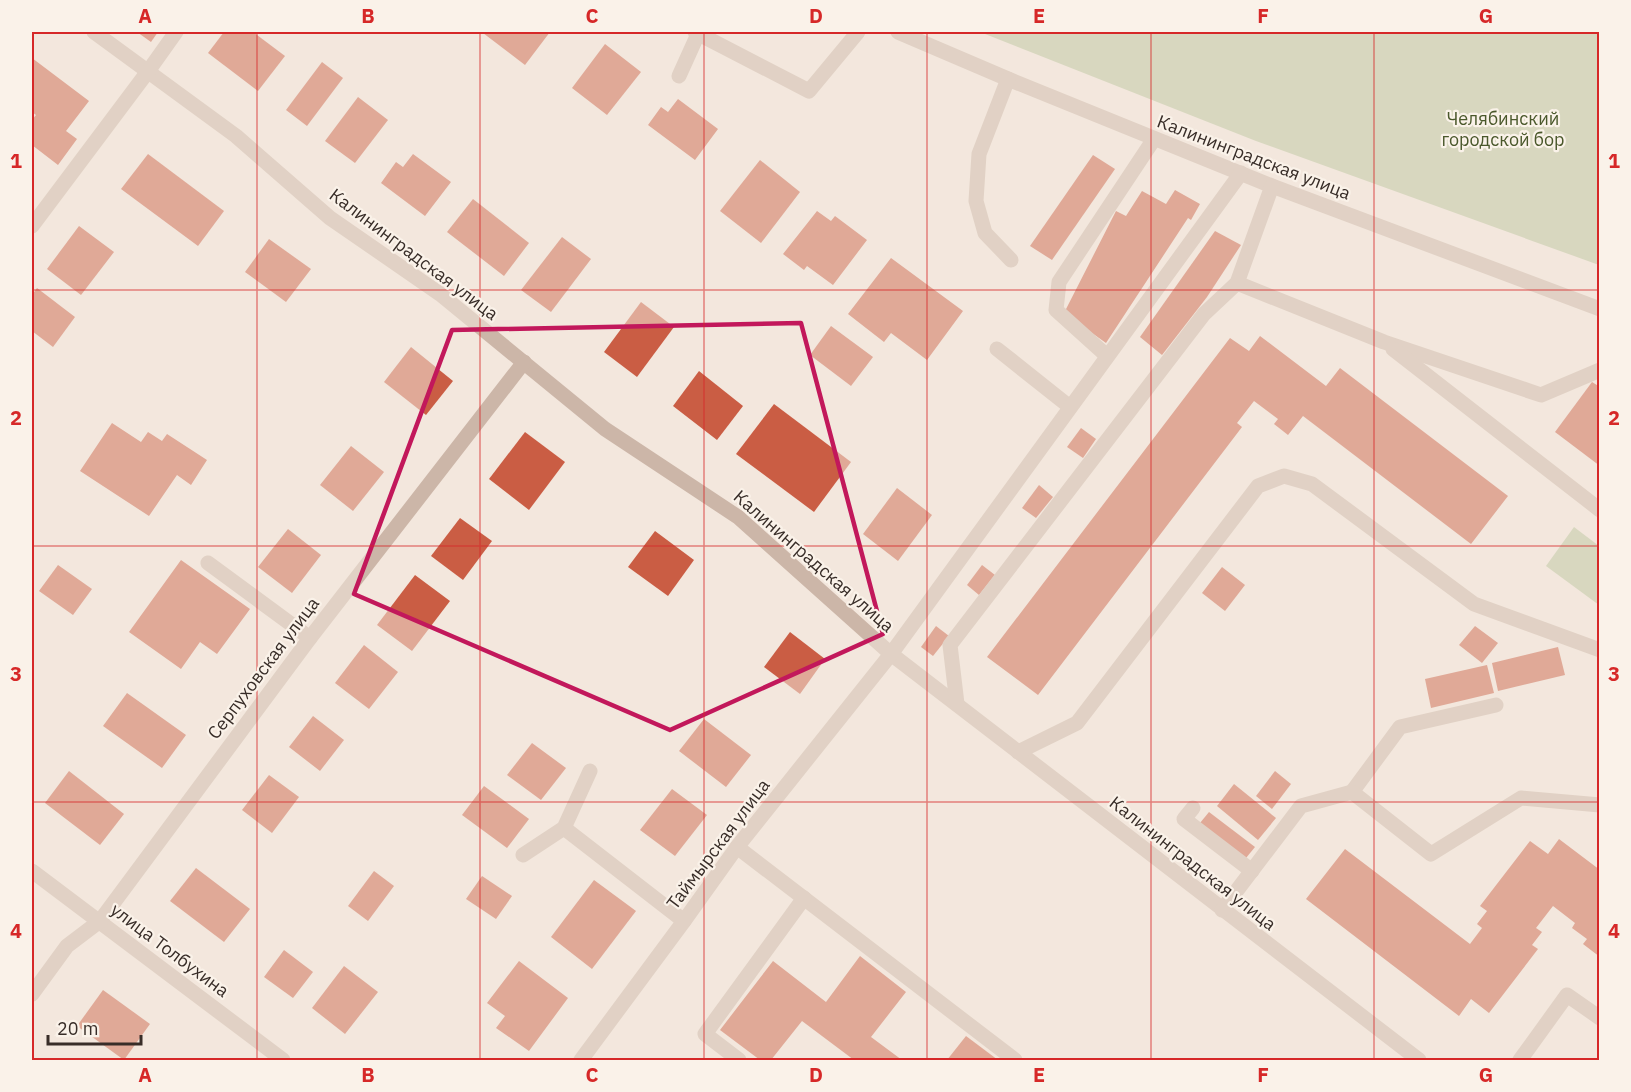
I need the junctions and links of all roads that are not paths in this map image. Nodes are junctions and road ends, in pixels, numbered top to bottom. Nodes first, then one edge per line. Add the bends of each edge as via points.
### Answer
1 (94, 32) edge
2 (176, 32) edge
3 (858, 32) edge
4 (898, 32) edge
5 (697, 33) edge
6 (149, 70) junction
7 (679, 75) dead end
8 (1008, 79) junction
9 (1154, 138) junction
10 (1241, 173) junction
11 (1272, 186) junction
12 (32, 226) edge
13 (1011, 260) dead end
14 (1238, 283) junction
15 (1599, 309) edge
16 (1384, 342) junction
17 (997, 349) dead end
18 (1107, 356) junction
19 (524, 362) junction
20 (1599, 370) edge
21 (1070, 406) junction
22 (1599, 510) edge
23 (208, 563) dead end
24 (310, 638) junction
25 (1599, 650) edge
26 (891, 654) junction
27 (957, 704) junction
28 (1496, 705) dead end
29 (1018, 752) junction
30 (590, 771) dead end
31 (1352, 792) junction
32 (1599, 805) edge
33 (1193, 808) dead end
34 (564, 828) junction
35 (737, 847) junction
36 (523, 855) dead end
37 (32, 871) edge
38 (1251, 871) junction
39 (804, 898) junction
40 (1222, 910) junction
41 (100, 921) junction
42 (684, 921) junction
43 (32, 994) edge
44 (1599, 1018) edge
45 (283, 1060) edge
46 (581, 1060) edge
47 (738, 1060) edge
48 (1015, 1060) edge
49 (1419, 1060) edge
50 (1520, 1060) edge

1 - 6 street, Калининградская улица
2 - 6 street
3 - 5 street via 809,91
4 - 8 street, Калининградская улица
5 - 7 street
6 - 12 street
6 - 19 street, Калининградская улица via 236,136 330,218 440,294
8 - 9 street, Калининградская улица
8 - 13 street via 979,154 976,201 985,233
9 - 10 street, Калининградская улица
9 - 18 street via 1059,282 1056,310
10 - 11 street, Калининградская улица
10 - 18 street, Таймырская улица
11 - 14 street
11 - 15 street, Калининградская улица
14 - 16 street
14 - 27 street via 1204,314 951,645
16 - 20 street via 1541,395
16 - 22 street
17 - 21 street
18 - 21 street, Таймырская улица
19 - 24 street, Серпуховская улица
19 - 26 street, Калининградская улица via 605,429 738,517
21 - 26 street, Таймырская улица
23 - 24 street
24 - 41 street, Серпуховская улица
25 - 29 street via 1474,604 1312,484 1284,476 1258,486 1077,723
26 - 27 street, Калининградская улица
26 - 35 street, Таймырская улица
27 - 29 street, Калининградская улица
28 - 31 street via 1400,727
29 - 40 street, Калининградская улица
30 - 34 street
31 - 32 street via 1431,854 1521,798
31 - 38 street via 1301,806
33 - 38 street via 1184,819
34 - 36 street
34 - 42 street
35 - 39 street
35 - 42 street, Таймырская улица
37 - 41 street, улица Толбухина
38 - 40 street
39 - 47 street via 705,1034
39 - 48 street
40 - 49 street, Калининградская улица
41 - 43 street, Серпуховская улица via 67,946
41 - 45 street, улица Толбухина
42 - 46 street, Таймырская улица
44 - 50 street via 1568,995

